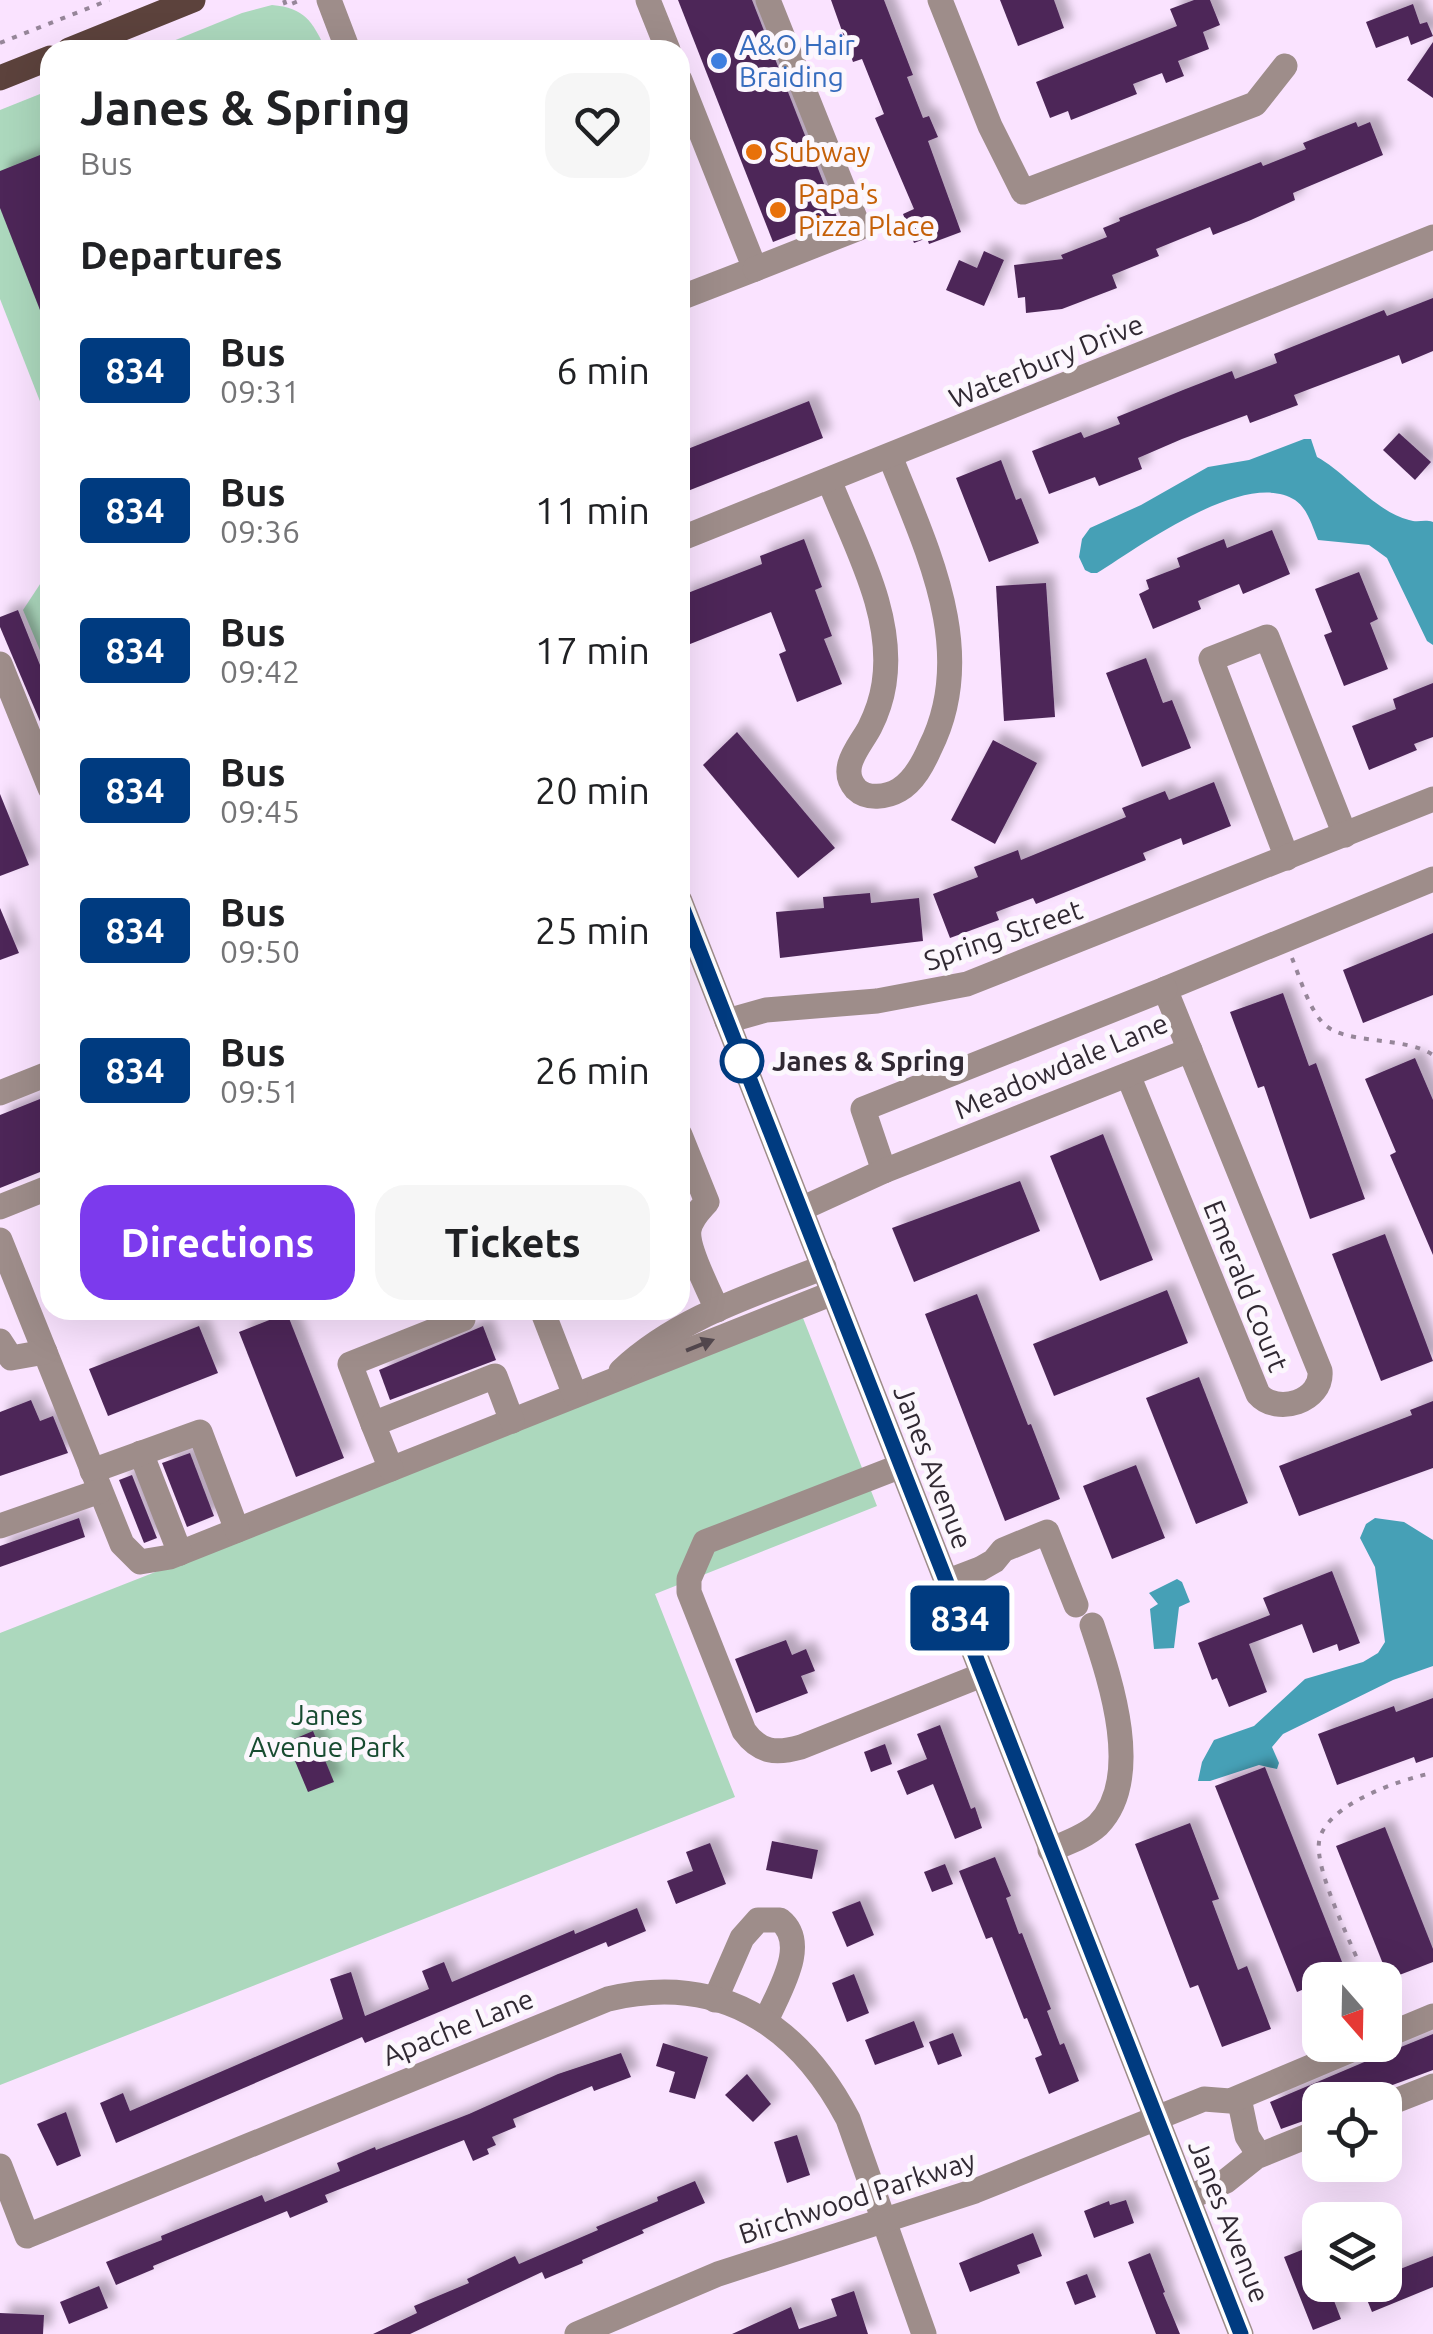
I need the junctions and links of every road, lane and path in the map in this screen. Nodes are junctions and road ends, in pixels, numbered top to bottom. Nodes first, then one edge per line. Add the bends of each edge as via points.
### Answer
1 (108, 0) edge
2 (194, 0) edge
3 (284, 0) edge
4 (302, 0) edge
5 (329, 0) edge
6 (648, 0) edge
7 (768, 0) edge
8 (940, 0) edge
9 (94, 40) edge
10 (344, 40) edge
11 (664, 40) edge
12 (0, 43) edge
13 (40, 62) edge
14 (1285, 66) dead end
15 (0, 78) edge
16 (690, 105) edge
17 (1433, 237) edge
18 (756, 270) junction
19 (690, 294) edge
20 (890, 456) junction
21 (829, 480) junction
22 (690, 535) edge
23 (0, 664) edge
24 (40, 763) edge
25 (1433, 800) edge
26 (1345, 835) junction
27 (1287, 858) junction
28 (1433, 879) edge
29 (690, 928) edge
30 (1284, 940) junction
31 (1165, 989) junction
32 (726, 1021) junction
33 (1190, 1050) junction
34 (1433, 1055) edge
35 (1128, 1075) junction
36 (40, 1077) edge
37 (0, 1093) edge
38 (690, 1160) edge
39 (884, 1171) junction
40 (40, 1191) edge
41 (0, 1207) edge
42 (800, 1209) junction
43 (690, 1227) edge
44 (0, 1240) edge
45 (690, 1246) edge
46 (824, 1266) junction
47 (833, 1293) junction
48 (718, 1310) junction
49 (460, 1320) edge
50 (546, 1320) edge
51 (0, 1341) edge
52 (44, 1352) junction
53 (610, 1382) junction
54 (575, 1396) junction
55 (512, 1421) junction
56 (373, 1424) junction
57 (140, 1454) junction
58 (900, 1466) junction
59 (390, 1469) junction
60 (96, 1481) junction
61 (0, 1526) edge
62 (237, 1530) junction
63 (180, 1553) junction
64 (946, 1582) junction
65 (982, 1676) junction
66 (1433, 1773) edge
67 (1050, 1850) junction
68 (1359, 1962) edge
69 (716, 2000) junction
70 (1433, 2016) edge
71 (766, 2021) junction
72 (1402, 2029) edge
73 (1323, 2062) edge
74 (1433, 2086) edge
75 (1239, 2098) junction
76 (1402, 2098) edge
77 (1156, 2118) junction
78 (1302, 2138) edge
79 (1260, 2155) junction
80 (0, 2166) edge
81 (1188, 2198) junction
82 (884, 2222) junction
83 (617, 2326) edge
84 (577, 2334) edge
85 (924, 2334) edge
86 (1241, 2334) edge

1 - 12 path
2 - 9 main road
3 - 4 path via 286,6
5 - 10 street
6 - 11 street
7 - 18 street via 859,228
8 - 14 street via 1022,192 1255,104
13 - 15 main road
16 - 18 street
17 - 20 street, Waterbury Drive
18 - 19 street
20 - 21 street, Waterbury Drive
20 - 21 street via 949,626 948,688 935,740 908,785 891,795 857,790 849,766 884,686 886,652 883,616
21 - 22 street, Waterbury Drive
23 - 24 street
25 - 26 street, Spring Street
26 - 27 street, Spring Street
26 - 27 street via 1266,637 1210,660
27 - 32 street, Spring Street via 967,984
28 - 30 street, Meadowdale Lane
29 - 32 street, Janes Avenue
30 - 31 street, Meadowdale Lane
30 - 34 path via 1318,1018 1330,1030
31 - 33 street, Meadowdale Lane
31 - 39 street via 862,1110
32 - 42 street, Janes Avenue
33 - 35 street, Meadowdale Lane
33 - 35 street, Emerald Court via 1320,1371 1318,1390 1296,1401 1280,1407 1265,1402 1251,1382
35 - 39 street, Meadowdale Lane
36 - 37 street
38 - 43 street via 707,1202
39 - 42 street, Meadowdale Lane
40 - 41 street
42 - 46 street, Janes Avenue
44 - 52 street
45 - 48 street
46 - 47 street, Janes Avenue
46 - 48 street
53 -> 47 street
47 - 58 street, Janes Avenue
48 - 53 street via 647,1346
49 - 56 street via 350,1364
50 - 54 street
51 - 52 street via 11,1358
52 - 60 street
53 - 54 street
54 - 55 street
55 - 56 street via 495,1376
55 - 59 street
56 - 59 street
57 - 60 street
57 - 62 street via 200,1432
57 - 63 street
58 - 64 street, Janes Avenue
58 - 65 street via 704,1542 690,1579 693,1606 744,1731 764,1750 801,1747
59 - 62 street
60 - 61 street
60 - 63 street via 130,1555 140,1562
62 - 63 street
64 - 65 street, Janes Avenue
64 - 67 street via 1048,1532 1084,1615 1117,1708 1117,1790 1100,1823
65 - 67 street, Janes Avenue
66 - 68 path via 1346,1808 1319,1840 1325,1876
67 - 77 street, Janes Avenue
69 - 71 street, Apache Lane
69 - 71 street via 742,1938 758,1920 780,1920 794,1945
69 - 80 street, Apache Lane via 658,1991 608,1999 27,2236
70 - 72 street
71 - 82 street, Apache Lane via 834,2092
73 - 75 street, Birchwood Parkway
74 - 76 street
75 - 77 street, Birchwood Parkway via 1204,2099
75 - 79 street via 1247,2136
77 - 81 street, Janes Avenue
77 - 82 street, Birchwood Parkway
78 - 79 street
79 - 81 street
81 - 86 street, Janes Avenue
82 - 83 street, Birchwood Parkway via 718,2274
82 - 85 street, Apache Lane
83 - 84 street, Birchwood Parkway

